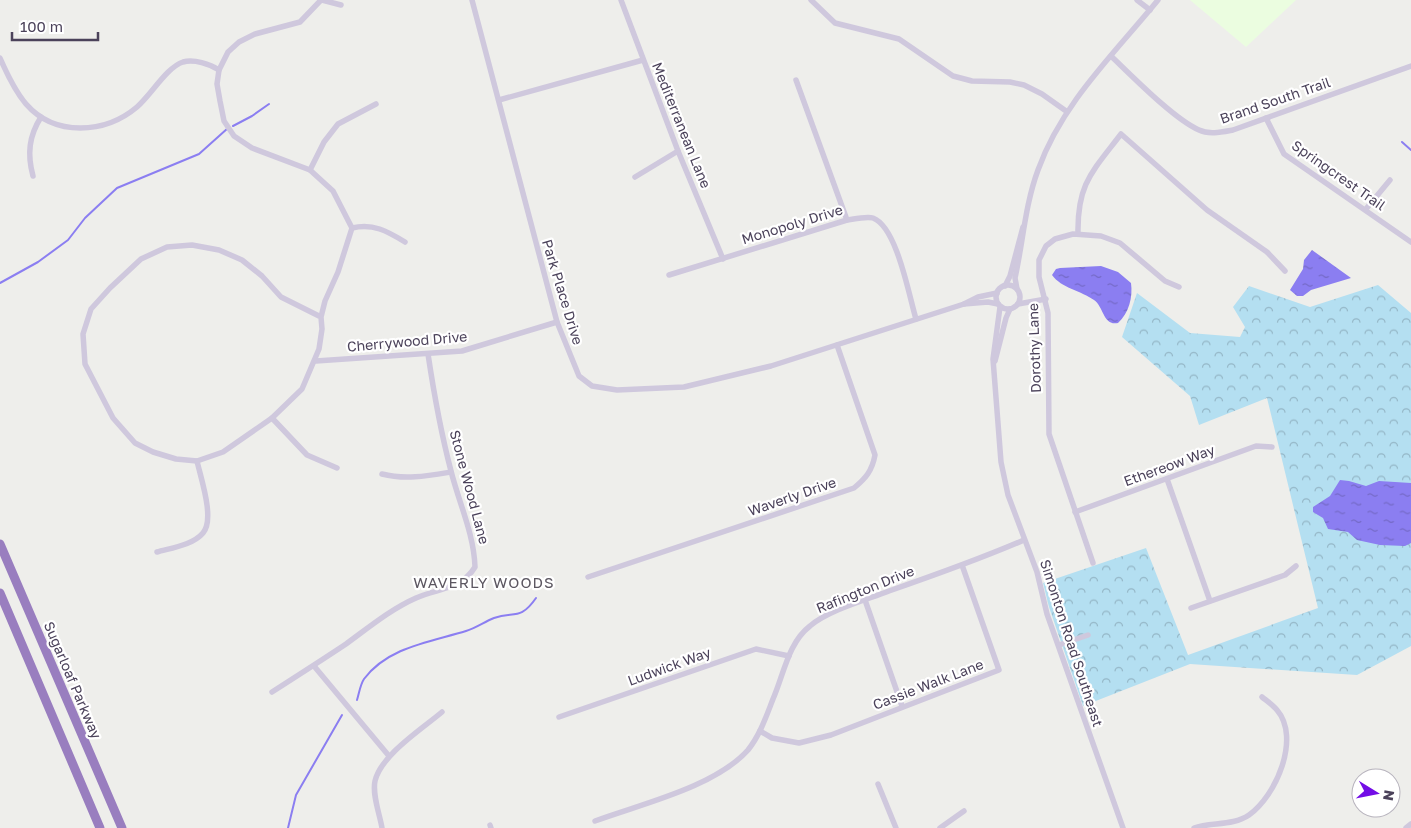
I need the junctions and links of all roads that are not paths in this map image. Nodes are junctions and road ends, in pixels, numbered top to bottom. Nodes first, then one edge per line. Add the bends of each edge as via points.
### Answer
1 (321, 0) edge
2 (472, 0) edge
3 (622, 0) edge
4 (811, 0) edge
5 (1137, 0) edge
6 (1158, 0) edge
7 (341, 5) dead end
8 (1150, 10) junction
9 (1111, 56) junction
10 (0, 58) edge
11 (643, 60) junction
12 (1411, 66) edge
13 (220, 70) junction
14 (796, 80) dead end
15 (499, 100) junction
16 (376, 104) dead end
17 (1066, 112) junction
18 (41, 117) junction
19 (1266, 118) junction
20 (678, 152) junction
21 (310, 170) junction
22 (33, 176) dead end
23 (635, 177) dead end
24 (1390, 180) dead end
25 (1366, 209) junction
26 (847, 220) junction
27 (1026, 220) junction
28 (352, 228) junction
29 (1078, 234) junction
30 (405, 242) dead end
31 (1411, 242) edge
32 (723, 258) junction
33 (1285, 271) dead end
34 (669, 275) dead end
35 (1005, 286) junction
36 (1179, 288) dead end
37 (1018, 291) junction
38 (996, 293) junction
39 (1046, 299) junction
40 (1034, 300) junction
41 (964, 304) junction
42 (1018, 304) junction
43 (999, 306) junction
44 (1010, 309) junction
45 (321, 317) junction
46 (916, 319) junction
47 (557, 322) junction
48 (837, 345) junction
49 (428, 354) junction
50 (316, 361) junction
51 (994, 365) junction
52 (272, 418) junction
53 (1272, 447) dead end
54 (197, 461) junction
55 (337, 468) dead end
56 (451, 472) junction
57 (382, 474) dead end
58 (1167, 479) junction
59 (1076, 512) junction
60 (1024, 540) junction
61 (0, 544) edge
62 (157, 552) dead end
63 (1093, 563) dead end
64 (962, 565) junction
65 (1296, 566) dead end
66 (588, 577) dead end
67 (0, 593) edge
68 (865, 600) junction
69 (1210, 601) junction
70 (1191, 608) dead end
71 (1088, 635) dead end
72 (1060, 644) junction
73 (789, 656) junction
74 (314, 666) junction
75 (272, 692) dead end
76 (1262, 697) dead end
77 (902, 706) junction
78 (442, 712) dead end
79 (559, 717) dead end
80 (760, 730) junction
81 (389, 756) junction
82 (878, 784) dead end
83 (964, 810) dead end
84 (595, 821) dead end
85 (1411, 824) edge
86 (100, 828) edge
87 (122, 828) edge
88 (382, 828) edge
89 (896, 828) edge
90 (940, 828) edge
91 (1123, 828) edge
92 (1194, 828) edge
93 (1406, 828) edge

1 - 7 street
1 - 13 street via 300,22 255,34 239,42 228,52
2 - 15 street, Park Place Drive
3 - 11 street, Mediterranean Lane
4 - 17 street via 835,23 900,39 954,76 972,81 1024,85
5 - 8 street
6 - 8 street
8 - 9 street
9 - 17 street
9 - 19 street, Brand South Trail via 1183,120 1200,131 1233,130
10 - 18 street via 9,79
11 - 15 street
11 - 20 street, Mediterranean Lane
12 - 19 street, Brand South Trail
13 - 18 street via 210,64 184,62 169,70 156,90 136,108 96,128 58,125
13 - 21 street via 218,84 224,121 234,136 252,148
14 - 26 street
15 - 47 street, Park Place Drive
16 - 21 street via 338,124 324,142
17 - 27 street via 1049,141
18 - 22 street via 31,132 28,160
19 - 25 street, Springcrest Trail via 1284,154
20 - 23 street
20 - 32 street, Mediterranean Lane
21 - 28 street via 333,191
24 - 25 street
25 - 31 street, Springcrest Trail
26 - 32 street, Monopoly Drive
26 - 46 street, Monopoly Drive via 873,218 886,228 895,246
27 - 35 street
27 - 37 street via 1015,278
28 - 30 street via 366,224
28 - 45 street
29 - 33 street via 1078,205 1087,180 1121,134 1207,210 1267,252
29 - 36 street, Dorothy Lane via 1113,239 1165,281
29 - 39 street, Dorothy Lane via 1055,239 1042,254 1038,268
32 - 34 street, Monopoly Drive
35 - 37 street
35 - 38 street
37 - 40 street
37 - 42 street
38 - 41 street, Park Place Drive
38 - 43 street
39 - 40 street
39 - 59 street, Dorothy Lane via 1049,434
40 - 42 street
41 - 43 street, Park Place Drive via 985,302
41 - 46 street, Park Place Drive
42 - 44 street
43 - 44 street
43 - 51 street
44 - 51 street
45 - 50 street
45 - 54 street via 281,298 242,260 219,250 192,245 167,247 141,259 91,309 83,334 85,364 113,418 135,443 152,452
46 - 48 street, Park Place Drive
47 - 48 street, Park Place Drive via 579,376 592,386 616,390 684,387
47 - 49 street, Cherrywood Drive via 487,345
48 - 66 street, Waverly Drive via 875,455 866,478 854,488
49 - 50 street, Cherrywood Drive
49 - 56 street, Stone Wood Lane
50 - 52 street via 302,389
51 - 60 street, Simonton Road Southeast via 1001,462 1008,495
52 - 54 street via 222,452
52 - 55 street via 306,456
53 - 58 street, Ethereow Way via 1256,446
54 - 62 street via 208,524 192,541
56 - 57 street via 396,478
56 - 74 street, Stone Wood Lane via 474,548 475,567 471,574 452,588 416,598
58 - 59 street, Ethereow Way
58 - 69 street
59 - 63 street, Dorothy Lane
60 - 64 street, Rafington Drive
60 - 72 street, Simonton Road Southeast
61 - 87 highway, Sugarloaf Parkway
64 - 68 street, Rafington Drive
64 - 77 street, Cassie Walk Lane via 1000,670
65 - 69 street via 1285,575
67 - 86 highway
68 - 73 street, Rafington Drive via 808,627
68 - 77 street
69 - 70 street
71 - 72 street
72 - 91 street, Simonton Road Southeast
73 - 79 street, Ludwick Way via 756,649
73 - 80 street, Rafington Drive
74 - 75 street, Stone Wood Lane
74 - 81 street
76 - 92 street via 1278,710 1285,729 1287,753 1278,778 1248,815 1229,823 1208,823
77 - 80 street, Cassie Walk Lane via 831,735 800,743 772,738
78 - 81 street
80 - 84 street, Rafington Drive via 747,750 718,774
81 - 88 street via 374,783
82 - 89 street
83 - 90 street
85 - 93 street

